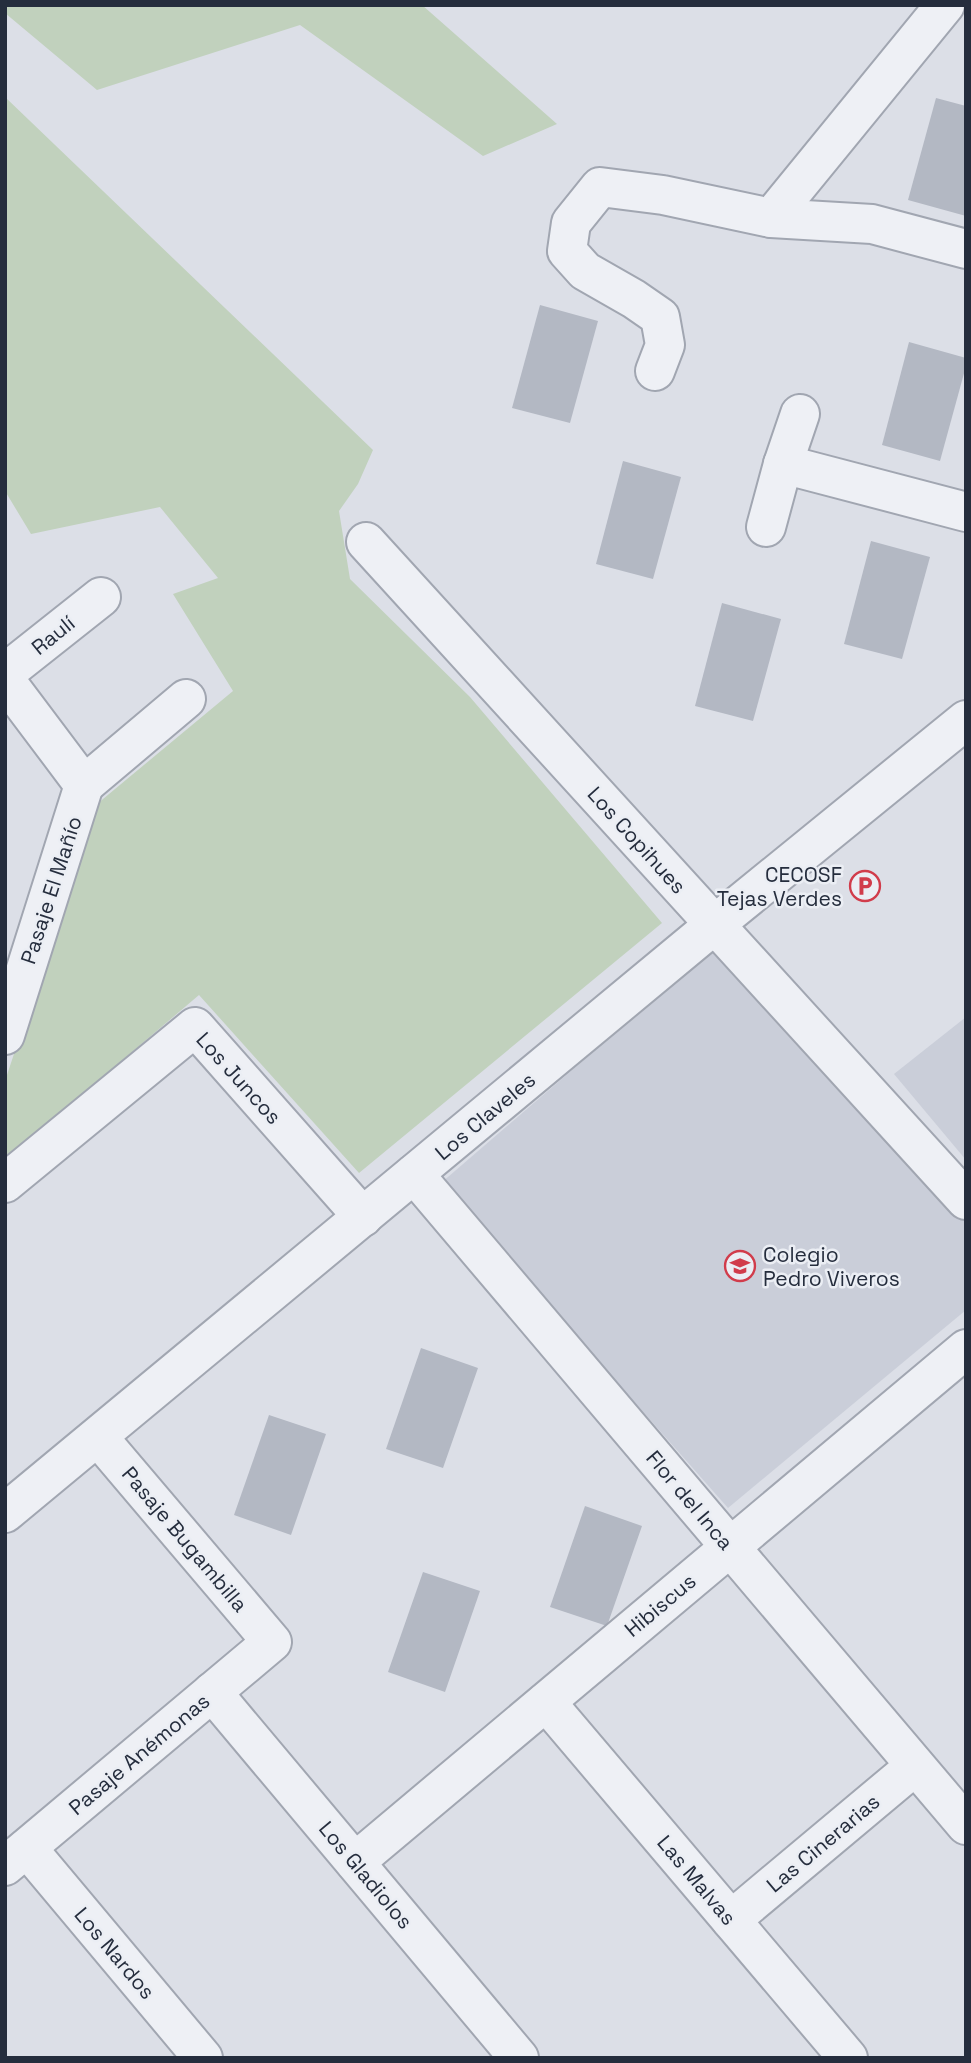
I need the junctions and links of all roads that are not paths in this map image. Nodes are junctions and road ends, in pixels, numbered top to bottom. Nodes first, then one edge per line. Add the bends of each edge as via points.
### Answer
1 (945, 5) edge
2 (771, 218) junction
3 (966, 249) edge
4 (655, 371) dead end
5 (800, 414) dead end
6 (783, 464) junction
7 (966, 512) edge
8 (766, 527) dead end
9 (366, 542) dead end
10 (101, 597) dead end
11 (5, 673) edge
12 (5, 680) edge
13 (186, 699) dead end
14 (966, 720) edge
15 (84, 785) junction
16 (714, 925) junction
17 (5, 1035) edge
18 (414, 1174) junction
19 (5, 1183) edge
20 (966, 1200) edge
21 (363, 1217) junction
22 (966, 1349) edge
23 (98, 1437) junction
24 (5, 1514) edge
25 (730, 1547) junction
26 (272, 1642) joint
27 (212, 1692) junction
28 (546, 1702) junction
29 (915, 1766) junction
30 (966, 1825) edge
31 (16, 1857) edge
32 (355, 1862) junction
33 (731, 1920) junction
34 (203, 2058) edge
35 (519, 2058) edge
36 (848, 2058) edge

1 - 2 street
2 - 3 street via 872,224
2 - 4 street via 600,187 571,223 567,251 585,271 660,317 665,345
5 - 6 street
6 - 7 street
6 - 8 street
9 - 16 street, Los Copihues
10 - 11 street, Raulí
12 - 15 street
13 - 15 street
14 - 16 street, Los Claveles
15 - 17 street, Pasaje El Mañío
16 - 18 street, Los Claveles
16 - 20 street, Los Copihues
18 - 21 street, Los Claveles
18 - 25 street, Flor del Inca
19 - 21 street, Los Juncos via 195,1027
21 - 23 street, Los Claveles
22 - 25 street, Hibiscus
23 - 24 street, Los Claveles
23 - 26 street, Pasaje Bugambilla
25 - 28 street, Hibiscus
25 - 29 street, Flor del Inca
26 - 27 street, Pasaje Anémonas
27 - 31 street, Pasaje Anémonas
27 - 32 street, Los Gladiolos
28 - 32 street, Hibiscus
28 - 33 street, Las Malvas
29 - 30 street, Flor del Inca
29 - 33 street, Las Cinerarias
31 - 34 street, Los Nardos
32 - 35 street, Los Gladiolos
33 - 36 street, Las Malvas

